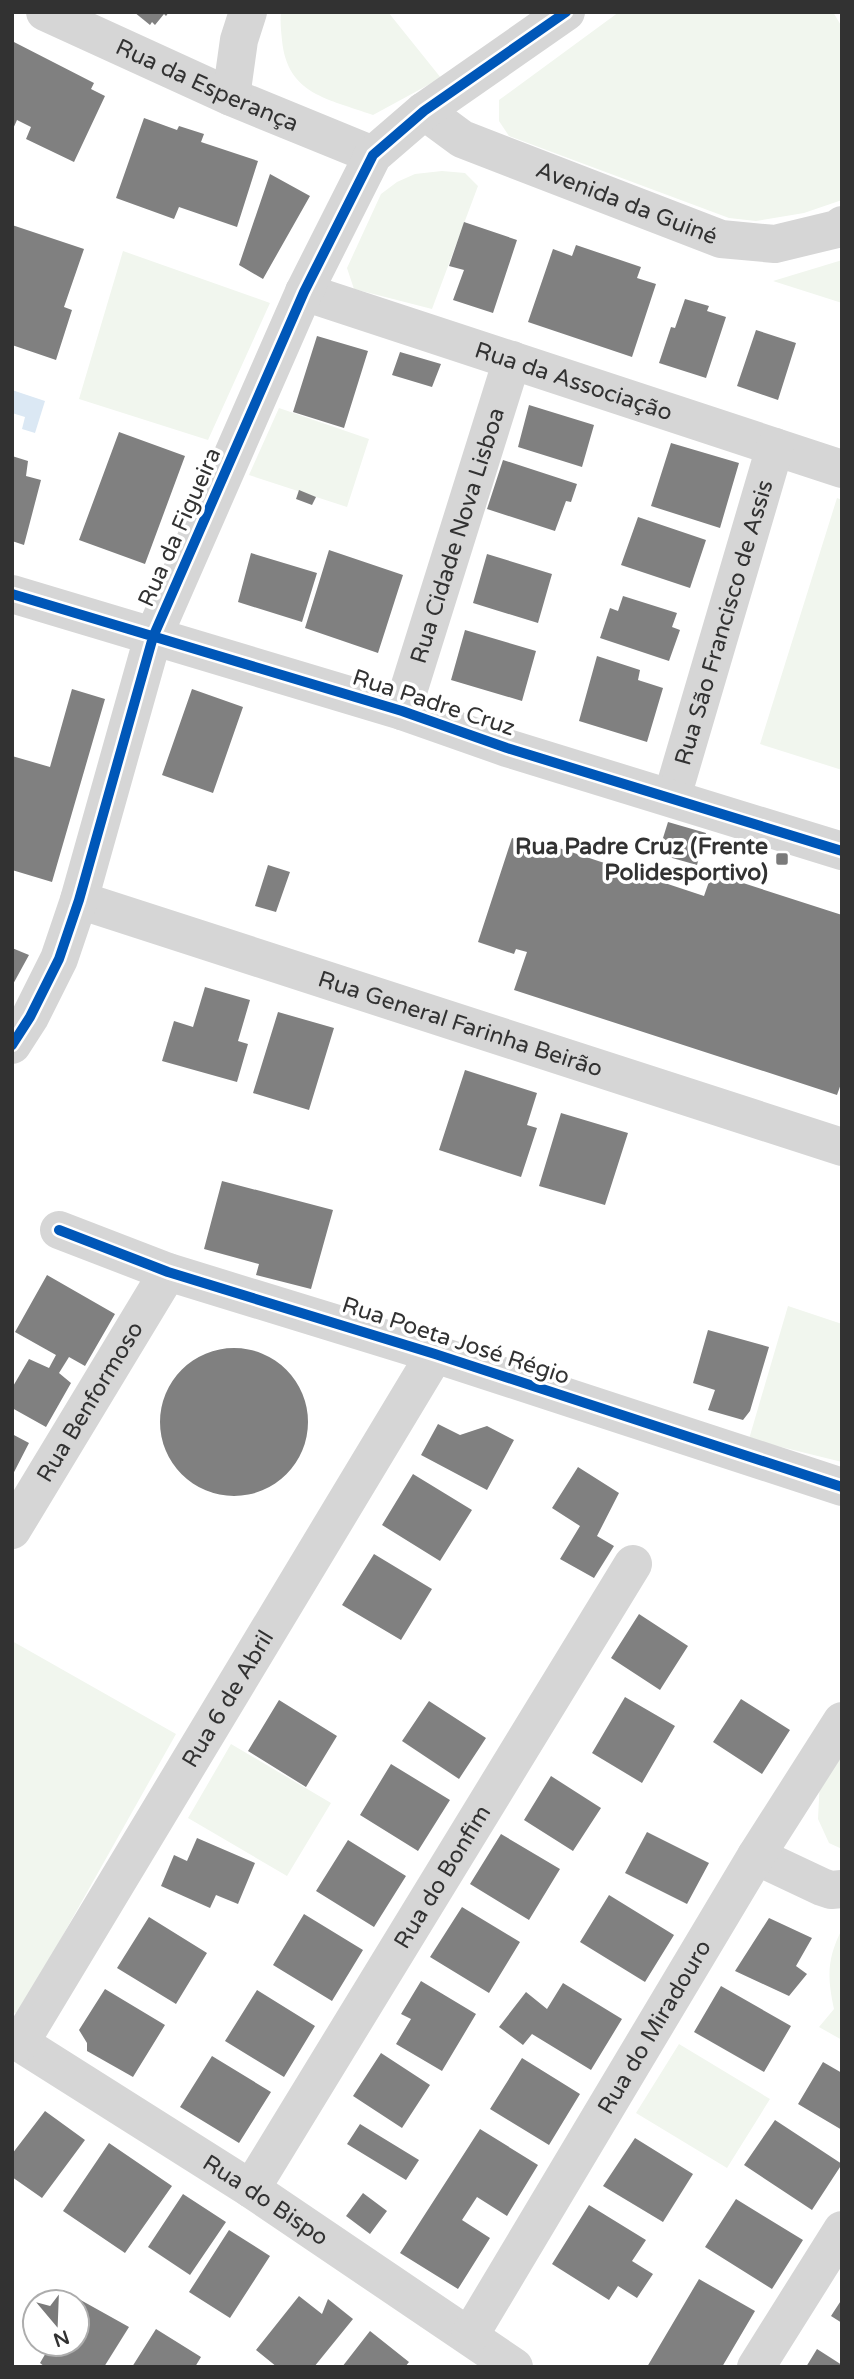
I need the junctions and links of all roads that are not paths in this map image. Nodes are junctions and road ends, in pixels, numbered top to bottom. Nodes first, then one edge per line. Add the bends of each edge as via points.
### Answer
1 (45, 12) edge
2 (248, 12) edge
3 (566, 12) edge
4 (232, 97) junction
5 (424, 111) junction
6 (373, 155) junction
7 (842, 225) edge
8 (304, 292) junction
9 (512, 360) junction
10 (775, 447) junction
11 (842, 469) edge
12 (12, 594) edge
13 (153, 638) junction
14 (402, 711) junction
15 (672, 797) junction
16 (842, 850) edge
17 (79, 900) junction
18 (12, 1045) edge
19 (842, 1147) edge
20 (59, 1230) dead end
21 (168, 1272) junction
22 (435, 1354) junction
23 (842, 1487) edge
24 (12, 1530) edge
25 (633, 1564) dead end
26 (842, 1721) edge
27 (756, 1856) junction
28 (842, 1889) edge
29 (16, 2040) edge
30 (251, 2189) junction
31 (842, 2230) edge
32 (470, 2335) junction
33 (514, 2367) edge
34 (756, 2367) edge

1 - 4 street, Rua da Esperança
2 - 4 street via 239,40
3 - 5 street
4 - 6 street, Rua da Esperança
5 - 6 street
5 - 7 street, Avenida da Guiné via 462,139 720,240 775,244
6 - 8 street, Rua da Figueira
8 - 9 street, Rua da Associação
8 - 13 street, Rua da Figueira
9 - 10 street, Rua da Associação
9 - 14 street, Rua Cidade Nova Lisboa
10 - 11 street, Rua da Associação
10 - 15 street, Rua São Francisco de Assis
12 - 13 street, Rua Padre Cruz
13 - 14 street, Rua Padre Cruz
13 - 17 street, Rua da Figueira
14 - 15 street, Rua Padre Cruz
15 - 16 street, Rua Padre Cruz
17 - 18 street, Rua da Figueira via 59,959
17 - 19 street, Rua General Farinha Beirão
20 - 21 street, Rua Poeta José Régio
21 - 22 street, Rua Poeta José Régio
21 - 24 street, Rua Benformoso
22 - 23 street, Rua Poeta José Régio
22 - 29 street, Rua 6 de Abril
25 - 30 street, Rua do Bonfim
26 - 27 street, Rua do Miradouro
27 - 28 street via 822,1887
27 - 32 street, Rua do Miradouro
29 - 30 street, Rua do Bispo
30 - 32 street, Rua do Bispo
31 - 34 street
32 - 33 street, Rua do Bispo

